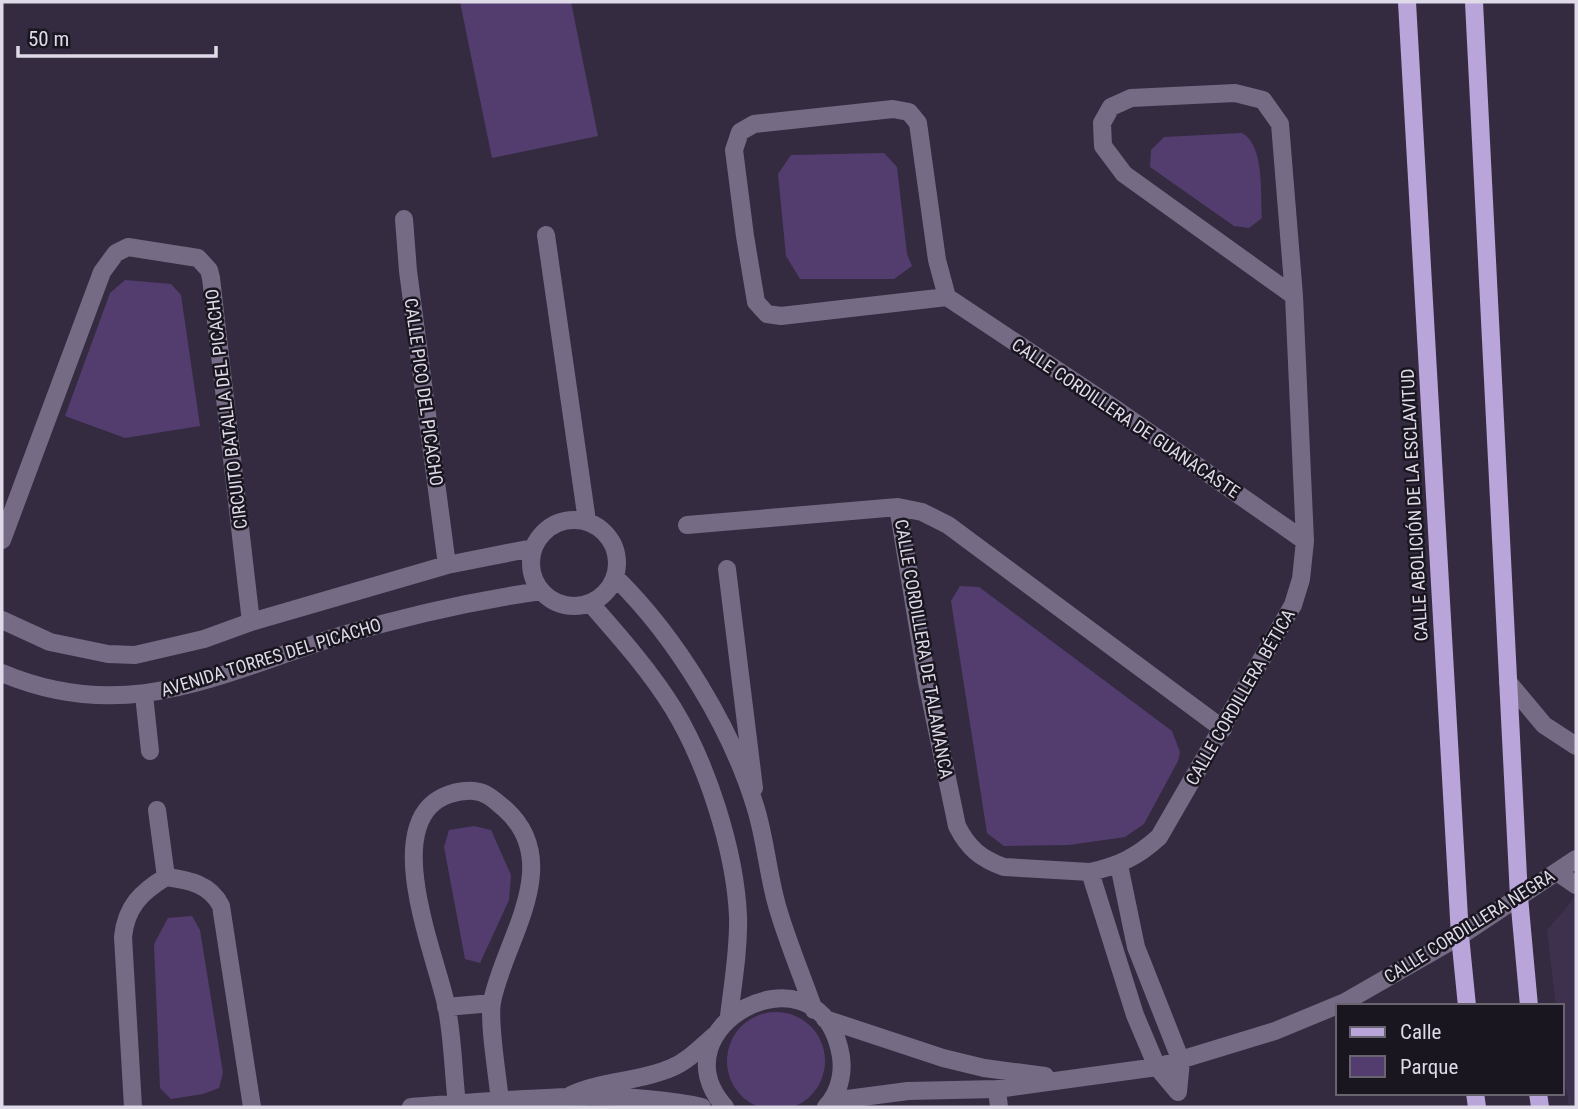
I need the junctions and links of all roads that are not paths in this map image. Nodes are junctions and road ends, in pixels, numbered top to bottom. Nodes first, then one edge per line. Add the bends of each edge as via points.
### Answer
1 (1407, 2) edge
2 (1474, 2) edge
3 (404, 219) dead end
4 (546, 235) dead end
5 (1293, 296) junction
6 (947, 297) junction
7 (898, 507) junction
8 (587, 522) junction
9 (687, 525) dead end
10 (2, 540) edge
11 (1305, 541) junction
12 (533, 548) junction
13 (447, 565) junction
14 (727, 569) dead end
15 (615, 578) junction
16 (541, 591) junction
17 (591, 604) junction
18 (2, 620) edge
19 (251, 622) junction
20 (2, 673) edge
21 (1508, 681) junction
22 (144, 695) junction
23 (1223, 729) junction
24 (1576, 746) edge
25 (150, 751) dead end
26 (756, 809) junction
27 (157, 810) dead end
28 (1576, 859) edge
29 (1119, 866) junction
30 (1090, 872) junction
31 (1557, 872) junction
32 (166, 877) junction
33 (1576, 885) edge
34 (1518, 897) junction
35 (1460, 936) junction
36 (492, 1003) junction
37 (1340, 1004) edge
38 (1467, 1004) edge
39 (1529, 1004) edge
40 (1336, 1006) edge
41 (446, 1007) junction
42 (819, 1014) junction
43 (729, 1016) junction
44 (715, 1035) junction
45 (1181, 1061) junction
46 (1157, 1068) junction
47 (1070, 1079) junction
48 (568, 1096) junction
49 (998, 1098) edge
50 (1181, 1099) edge
51 (500, 1102) junction
52 (457, 1104) junction
53 (829, 1104) edge
54 (133, 1107) edge
55 (252, 1107) edge
56 (411, 1107) edge
57 (702, 1107) edge
58 (725, 1107) edge

1 - 35 main road, CALLE ABOLICIÓN DE LA ESCLAVITUD
2 - 21 main road
3 - 13 street, CALLE PICO DEL PICACHO
4 - 8 street
5 - 5 street, CALLE CORDILLERA BÉTICA via 1280,124 1272,109 1263,100 1235,93 1131,98 1111,107 1102,123 1103,146 1124,174
5 - 11 street, CALLE CORDILLERA BÉTICA
6 - 6 street via 937,260 918,123 909,112 893,109 766,122 740,132 734,150 746,236 756,302 766,314
6 - 11 street, CALLE CORDILLERA DE GUANACASTE
7 - 9 street, CALLE CORDILLERA DE TALAMANCA
7 - 23 street, CALLE CORDILLERA DE TALAMANCA via 948,525
7 - 30 street, CALLE CORDILLERA DE TALAMANCA via 927,682 957,826 966,844 1004,867
8 - 12 street via 559,522 544,532
8 - 15 street via 604,532 616,549
10 - 19 street, CIRCUITO BATALLA DEL PICACHO via 110,260 128,247 198,258 211,278
11 - 23 street, CALLE CORDILLERA BÉTICA via 1293,606
12 - 13 street, AVENIDA TORRES DEL PICACHO
12 - 16 street via 531,571
13 - 19 street, AVENIDA TORRES DEL PICACHO
14 - 26 street
15 - 17 street via 606,593
15 - 26 street via 640,602 702,690
16 - 17 street via 563,605
16 - 22 street, AVENIDA TORRES DEL PICACHO via 426,611 248,668
17 - 43 street via 673,709 713,797 738,915
18 - 19 street, AVENIDA TORRES DEL PICACHO via 50,642 135,655
20 - 22 street, AVENIDA TORRES DEL PICACHO via 27,684 67,692
21 - 24 street via 1544,725
21 - 34 main road
22 - 25 street
23 - 29 street, CALLE CORDILLERA BÉTICA via 1158,837
26 - 42 street via 777,908
27 - 32 street
28 - 31 street, CALLE CORDILLERA NEGRA
29 - 30 street, CALLE CORDILLERA DE TALAMANCA
29 - 45 street via 1136,947
30 - 46 street via 1135,1015
31 - 33 street
31 - 34 street, CALLE CORDILLERA NEGRA
32 - 54 street via 147,888 125,918
32 - 55 street via 195,882 222,906
34 - 35 street, CALLE CORDILLERA NEGRA
34 - 39 main road
35 - 37 street, CALLE CORDILLERA NEGRA
35 - 38 main road, CALLE ABOLICIÓN DE LA ESCLAVITUD
36 - 41 street
36 - 41 street via 529,890 528,845 512,815 488,794 456,792 435,801 424,813 413,856
36 - 51 street
40 - 45 street, CALLE CORDILLERA NEGRA
41 - 52 street
42 - 43 street via 779,998 761,999
42 - 47 street via 966,1064
42 - 53 street via 836,1037 842,1059 841,1080
43 - 44 street
44 - 48 street via 673,1067
44 - 58 street via 710,1077
45 - 46 street, CALLE CORDILLERA NEGRA
45 - 50 street
46 - 47 street, CALLE CORDILLERA NEGRA
46 - 50 street
47 - 49 street, CALLE CORDILLERA NEGRA
48 - 51 street
48 - 57 street via 657,1099
49 - 53 street, CALLE CORDILLERA NEGRA via 908,1091
51 - 52 street
52 - 56 street

